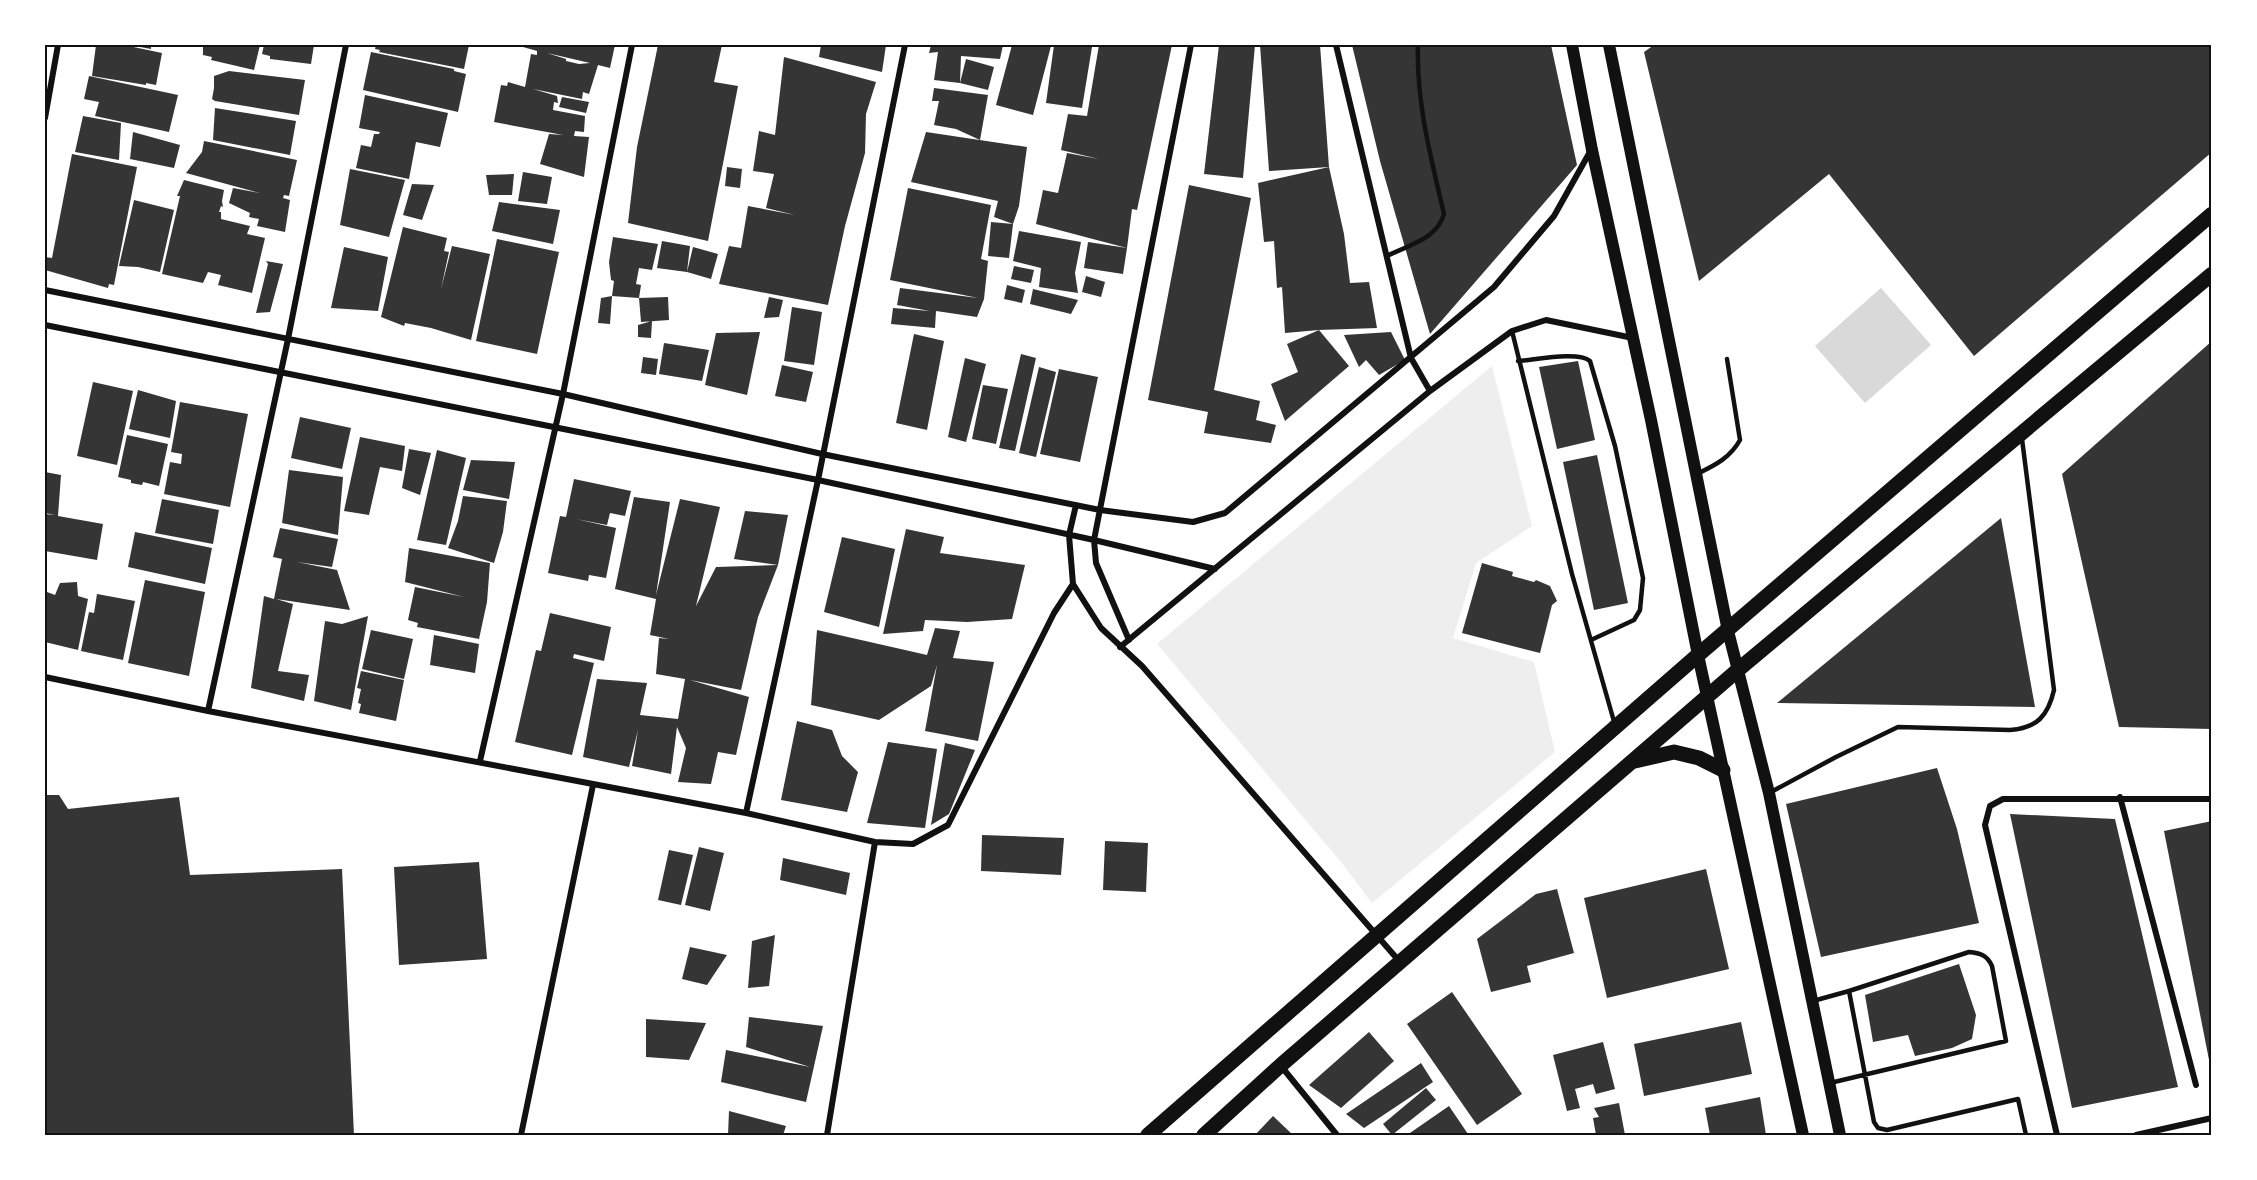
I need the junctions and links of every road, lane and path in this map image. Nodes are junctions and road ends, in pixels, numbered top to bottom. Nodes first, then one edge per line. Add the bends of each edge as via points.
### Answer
1 (58, 45) edge
2 (346, 45) edge
3 (632, 45) edge
4 (905, 45) edge
5 (1191, 45) edge
6 (1336, 45) edge
7 (1418, 45) edge
8 (1572, 45) edge
9 (1609, 45) edge
10 (45, 118) edge
11 (1592, 150) junction
12 (2212, 214) edge
13 (1387, 256) junction
14 (2212, 274) edge
15 (45, 290) edge
16 (45, 325) edge
17 (1512, 331) junction
18 (1633, 338) junction
19 (288, 339) junction
20 (1412, 357) junction
21 (1727, 359) dead end
22 (1518, 361) junction
23 (282, 371) junction
24 (1430, 392) junction
25 (563, 394) junction
26 (555, 427) junction
27 (2021, 433) junction
28 (822, 454) junction
29 (1697, 474) junction
30 (818, 480) junction
31 (1076, 505) junction
32 (1100, 510) junction
33 (1069, 535) junction
34 (1094, 540) junction
35 (1215, 569) junction
36 (1073, 584) junction
37 (1728, 631) junction
38 (1129, 640) junction
39 (1591, 640) junction
40 (1120, 647) junction
41 (1698, 655) junction
42 (1739, 669) junction
43 (45, 677) edge
44 (1707, 697) junction
45 (208, 711) junction
46 (1615, 727) junction
47 (480, 761) junction
48 (1632, 761) junction
49 (1723, 770) junction
50 (593, 785) junction
51 (1770, 793) junction
52 (2120, 797) junction
53 (2212, 799) edge
54 (746, 813) junction
55 (875, 842) junction
56 (1376, 934) junction
57 (1401, 963) junction
58 (1849, 991) junction
59 (1813, 1001) junction
60 (1281, 1065) junction
61 (1865, 1075) junction
62 (1830, 1083) junction
63 (2196, 1085) dead end
64 (2212, 1118) edge
65 (521, 1135) edge
66 (827, 1135) edge
67 (1148, 1135) edge
68 (1204, 1135) edge
69 (1337, 1135) edge
70 (1803, 1135) edge
71 (1840, 1135) edge
72 (2026, 1135) edge
73 (2057, 1135) edge
74 (2136, 1135) edge

1 - 10 street
2 - 19 street
3 - 25 street
4 - 28 street
5 - 32 street
6 - 13 street
7 - 13 lane via 1425,130 1444,214 1441,226 1432,234
8 - 11 main road
9 - 29 main road
11 - 18 main road
11 - 20 street via 1554,216 1494,287
12 - 37 main road
13 - 20 street
14 - 27 main road
15 - 19 street
16 - 23 street
17 - 18 street via 1546,320
17 - 22 lane
17 - 24 street
18 - 41 main road
19 - 23 street
19 - 25 street
20 - 24 street
20 - 32 street via 1225,513 1194,522
21 - 29 lane via 1740,440 1723,460
22 - 39 lane
22 - 39 lane via 1573,356 1590,361 1615,446 1643,578 1641,610 1634,620
23 - 26 street
23 - 45 street
24 - 35 street
25 - 26 street
25 - 28 street
26 - 30 street
26 - 47 street
27 - 42 main road
27 - 51 lane via 2054,690 2051,704 2026,729 1898,727
28 - 30 street
28 - 31 street
29 - 37 main road
30 - 33 street
30 - 54 street
31 - 32 street
31 - 33 street
32 - 34 street
33 - 34 street
33 - 36 street
34 - 35 street
34 - 38 street via 1096,563
35 - 38 street
36 - 40 street via 1101,628
36 - 55 street via 1054,613 948,825 913,844
37 - 41 main road
37 - 42 main road
38 - 40 street
39 - 46 lane
40 - 56 street via 1142,666
41 - 44 main road
41 - 46 main road
42 - 44 main road
42 - 51 main road
43 - 45 street
44 - 48 main road
44 - 49 main road
45 - 47 street
46 - 56 main road
47 - 50 street
48 - 49 main road via 1674,752
48 - 57 main road
49 - 70 main road
50 - 54 street
50 - 65 street
51 - 59 main road
52 - 53 street
52 - 63 street
52 - 73 street via 2003,799 1990,806 1985,825
54 - 55 street
55 - 66 street
56 - 57 street
56 - 67 main road
57 - 60 main road
58 - 59 lane
58 - 61 lane
58 - 61 lane via 1969,952 1983,955 1992,966 2006,1041
59 - 62 main road
60 - 68 main road
60 - 69 street
61 - 62 lane
61 - 72 lane via 1878,1128 1887,1130 2018,1099
62 - 71 main road
64 - 74 street

